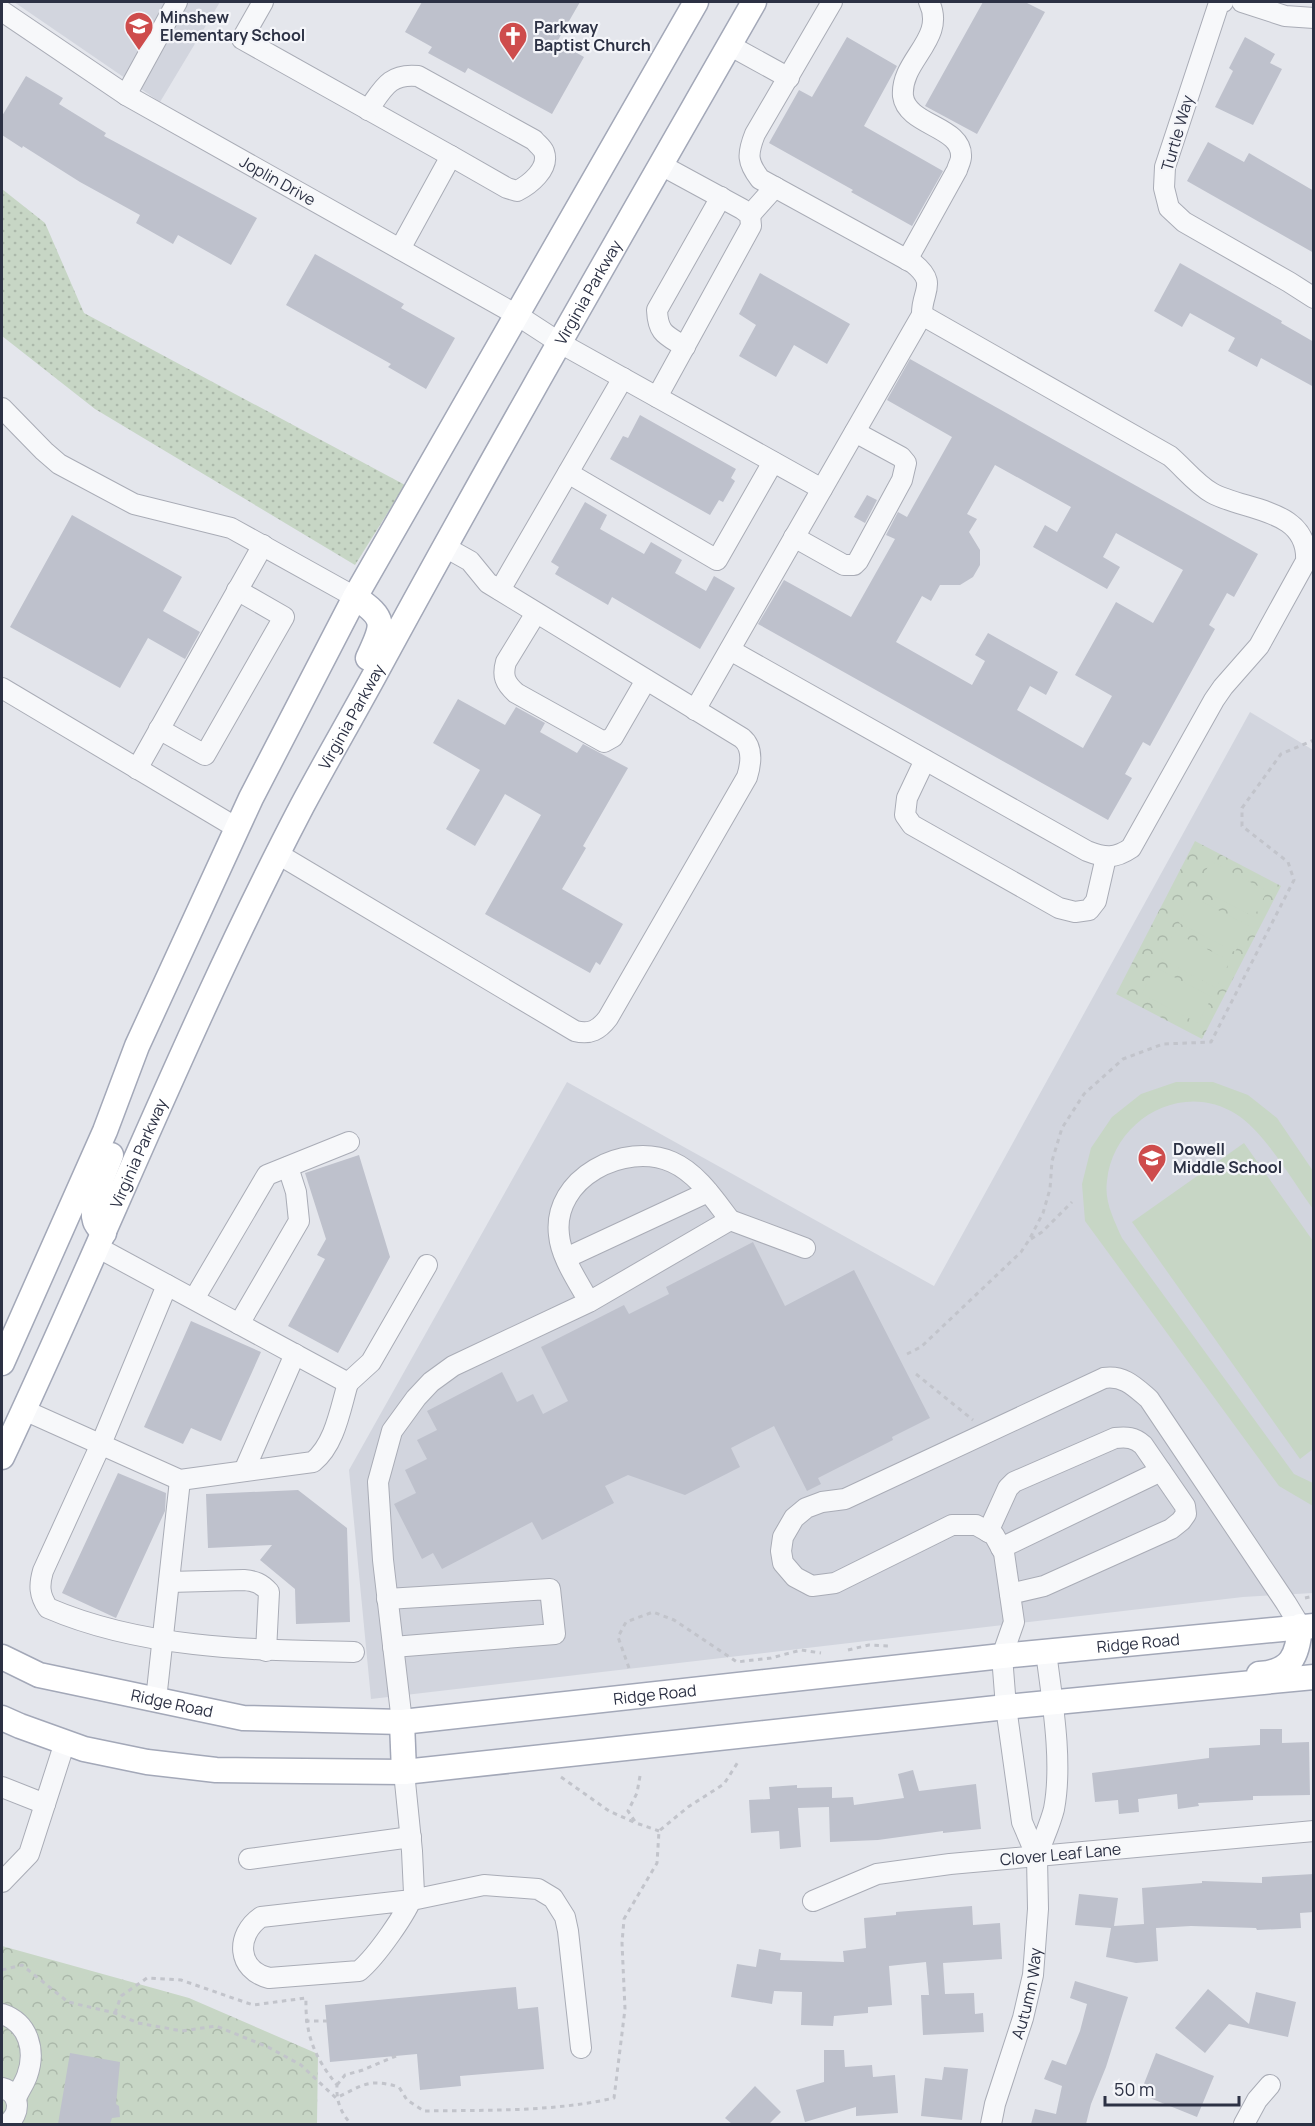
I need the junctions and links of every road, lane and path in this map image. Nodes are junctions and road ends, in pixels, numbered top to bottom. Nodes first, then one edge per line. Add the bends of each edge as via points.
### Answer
1 (177, 2) edge
2 (263, 2) edge
3 (696, 2) edge
4 (754, 2) edge
5 (832, 2) edge
6 (929, 2) edge
7 (1222, 2) edge
8 (1242, 2) edge
9 (2, 11) edge
10 (1314, 18) edge
11 (729, 45) junction
12 (789, 78) junction
13 (126, 95) junction
14 (368, 110) junction
15 (451, 156) junction
16 (661, 165) junction
17 (775, 188) junction
18 (721, 197) junction
19 (750, 215) junction
20 (400, 249) junction
21 (907, 260) junction
22 (1314, 298) edge
23 (517, 315) junction
24 (922, 315) junction
25 (560, 343) junction
26 (685, 347) junction
27 (623, 378) junction
28 (657, 397) junction
29 (2, 408) edge
30 (855, 432) junction
31 (773, 462) junction
32 (568, 473) junction
33 (822, 489) junction
34 (794, 537) junction
35 (263, 545) junction
36 (445, 547) junction
37 (237, 590) junction
38 (500, 590) junction
39 (355, 597) junction
40 (536, 613) junction
41 (730, 650) junction
42 (646, 680) junction
43 (2, 688) edge
44 (695, 710) junction
45 (159, 729) junction
46 (1314, 740) edge
47 (339, 741) junction
48 (925, 760) junction
49 (137, 768) junction
50 (237, 828) junction
51 (278, 854) junction
52 (1106, 857) junction
53 (137, 1046) junction
54 (349, 1142) dead end
55 (288, 1167) junction
56 (708, 1192) junction
57 (1072, 1202) dead end
58 (730, 1220) junction
59 (100, 1240) junction
60 (1029, 1240) junction
61 (805, 1248) dead end
62 (566, 1258) junction
63 (426, 1265) dead end
64 (167, 1285) junction
65 (194, 1299) junction
66 (589, 1302) junction
67 (239, 1324) junction
68 (295, 1354) junction
69 (907, 1354) dead end
70 (2, 1363) edge
71 (916, 1374) dead end
72 (348, 1383) junction
73 (24, 1410) junction
74 (976, 1423) dead end
75 (101, 1444) junction
76 (2, 1457) edge
77 (244, 1471) junction
78 (1161, 1471) junction
79 (180, 1480) junction
80 (988, 1532) junction
81 (1001, 1548) junction
82 (169, 1582) junction
83 (1010, 1594) junction
84 (387, 1599) junction
85 (1307, 1626) edge
86 (162, 1640) junction
87 (393, 1647) junction
88 (891, 1647) dead end
89 (266, 1651) junction
90 (354, 1652) dead end
91 (840, 1652) dead end
92 (1046, 1652) junction
93 (830, 1655) dead end
94 (1002, 1656) junction
95 (2, 1657) edge
96 (629, 1668) dead end
97 (1314, 1677) edge
98 (1175, 1691) junction
99 (156, 1700) junction
100 (1053, 1704) junction
101 (1006, 1707) junction
102 (2, 1718) edge
103 (402, 1722) junction
104 (65, 1742) junction
105 (738, 1762) dead end
106 (404, 1772) junction
107 (640, 1776) dead end
108 (561, 1777) dead end
109 (2, 1787) edge
110 (45, 1804) junction
111 (636, 1823) junction
112 (659, 1831) junction
113 (1314, 1832) edge
114 (411, 1837) junction
115 (1037, 1857) junction
116 (249, 1859) dead end
117 (2, 1882) edge
118 (411, 1900) junction
119 (813, 1901) dead end
120 (2, 1970) edge
121 (115, 2013) junction
122 (2, 2014) edge
123 (305, 2021) junction
124 (327, 2021) dead end
125 (581, 2048) dead end
126 (396, 2056) dead end
127 (337, 2085) junction
128 (1269, 2085) dead end
129 (9, 2093) edge
130 (336, 2098) junction
131 (8, 2124) edge
132 (351, 2124) edge
133 (991, 2124) edge
134 (1244, 2124) edge

1 - 13 street
2 - 14 street via 242,39
3 - 23 main road
4 - 11 main road, Virginia Parkway
5 - 12 street
6 - 21 street via 934,21 906,76 903,96 916,116 953,138 961,157
7 - 22 street, Turtle Way via 1164,167 1164,188 1170,208 1184,222
8 - 10 street via 1285,16
9 - 13 street, Joplin Drive
11 - 12 street
11 - 16 main road, Virginia Parkway
12 - 17 street via 750,146 750,164 760,179
13 - 20 street, Joplin Drive
14 - 15 street
14 - 15 street via 395,78 418,76 534,140 545,159 530,184 517,191
15 - 20 street
16 - 18 street
16 - 25 main road, Virginia Parkway
17 - 19 street
17 - 21 street
18 - 19 street
18 - 26 street via 657,310 662,332
19 - 26 street via 752,226
20 - 23 street, Joplin Drive
21 - 24 street via 921,270 928,283
23 - 25 street, Joplin Drive
23 - 39 main road
24 - 30 street
24 - 52 street via 1170,456 1212,494 1279,516 1293,527 1305,546 1304,567 1259,646 1214,700 1131,848 1116,857
25 - 27 street, Joplin Drive
25 - 36 main road, Virginia Parkway
26 - 28 street
27 - 28 street, Joplin Drive
27 - 32 street
28 - 31 street, Joplin Drive
29 - 35 street via 59,464 134,504 231,528
30 - 33 street
30 - 34 street via 906,463 902,480 858,561 844,565
31 - 32 street via 717,560
31 - 33 street, Joplin Drive
32 - 38 street
33 - 34 street
34 - 41 street
35 - 37 street
35 - 39 street
36 - 38 street via 470,561 488,584
36 - 47 main road, Virginia Parkway
37 - 45 street
37 - 45 street via 284,617 205,755
38 - 40 street
39 - 47 main road via 380,619 380,633 340,714
39 - 50 main road
40 - 42 street
40 - 42 street via 503,671 505,682 516,693 604,742 613,737
41 - 44 street
41 - 48 street
42 - 44 street
43 - 49 street
44 - 51 street via 746,742 750,764 747,777 608,1018 590,1033 575,1031
45 - 49 street
46 - 60 path via 1281,753 1242,808 1242,826 1288,862 1294,880 1210,1042 1163,1044 1123,1059 1084,1094 1062,1128 1043,1213
47 - 51 main road, Virginia Parkway
48 - 52 street via 1087,851
48 - 52 street via 907,798 905,815 912,825 1059,908 1089,910 1096,901
49 - 50 street
50 - 53 main road
51 - 59 main road, Virginia Parkway via 198,1019
53 - 59 main road via 144,1068 94,1207
53 - 70 main road via 105,1131
54 - 55 street
55 - 65 street via 262,1180
55 - 67 street via 299,1221
56 - 58 street
56 - 62 street
56 - 62 street via 680,1166 647,1155 624,1157 596,1169 579,1182 564,1202 558,1234
57 - 60 path
58 - 61 street
58 - 66 street
59 - 64 street
59 - 73 main road, Virginia Parkway
60 - 69 path via 921,1347
62 - 66 street
63 - 72 street via 371,1362
64 - 65 street
64 - 75 street
65 - 67 street
66 - 84 street via 453,1366 431,1382 392,1431 378,1482
67 - 68 street
68 - 72 street
68 - 77 street
71 - 74 path
72 - 77 street via 335,1426 322,1454 313,1462
73 - 75 street
73 - 76 main road, Virginia Parkway
75 - 79 street
75 - 86 street via 39,1589 48,1608 62,1614
77 - 79 street
78 - 80 street via 1137,1440 1115,1438 1014,1482
78 - 81 street
78 - 83 street via 1185,1506 1186,1514 1181,1521 1084,1569 1044,1586
79 - 82 street
80 - 81 street
80 - 85 street via 976,1525 952,1525 835,1582 812,1586 795,1577 783,1563 781,1551 783,1537 794,1518 806,1508 845,1499 1113,1377 1128,1380 1149,1399 1280,1593
81 - 83 street
82 - 86 street
82 - 89 street via 244,1580 264,1586 268,1592
83 - 94 street via 1014,1622
84 - 87 street
84 - 87 street via 550,1589 555,1634
85 - 92 main road, Ridge Road
85 - 98 main road via 1295,1656 1285,1667 1267,1673 1218,1677
86 - 89 street
86 - 99 street
87 - 103 street
88 - 91 path via 869,1645
89 - 90 street
92 - 94 main road, Ridge Road
92 - 100 street, Autumn Way
93 - 96 path via 801,1650 737,1662 674,1620 653,1612 626,1622 618,1637
94 - 101 street, Autumn Way
94 - 103 main road, Ridge Road
95 - 99 main road, Ridge Road via 39,1675
97 - 98 main road
98 - 100 main road
99 - 103 main road, Ridge Road via 243,1718
100 - 101 main road
100 - 115 street, Autumn Way via 1057,1765 1054,1808
101 - 106 main road
101 - 115 street, Autumn Way via 1022,1822
102 - 104 main road
103 - 106 main road
104 - 106 main road via 147,1762 216,1770
104 - 110 street
105 - 112 path via 724,1784
106 - 114 street
107 - 111 path via 628,1811
108 - 111 path via 609,1811
109 - 110 street
110 - 117 street via 29,1854
111 - 112 path
112 - 130 path via 657,1863 624,1919 625,2009 614,2098 547,2107 424,2111 407,2100 399,2087 382,2082 367,2083
113 - 115 street, Clover Leaf Lane
114 - 116 street
114 - 118 street
115 - 119 street, Clover Leaf Lane via 877,1874
115 - 133 street, Autumn Way via 1038,1909 1032,1975
118 - 118 street via 368,1964 359,1971 269,1978 251,1970 242,1955 249,1930 261,1917
118 - 125 street via 484,1885 538,1889 553,1898 565,1917 568,1931
120 - 121 path via 22,1965 68,2002
121 - 123 path via 121,1996 147,1978 181,1980 253,2005 306,1998
121 - 130 path via 138,2023 182,2031 216,2026 302,2065
122 - 129 street via 17,2022 28,2035 32,2051 27,2076
123 - 124 path
123 - 127 path via 312,2044
126 - 127 path via 345,2075
127 - 130 path
128 - 134 street
129 - 131 street via 18,2109
130 - 132 path

